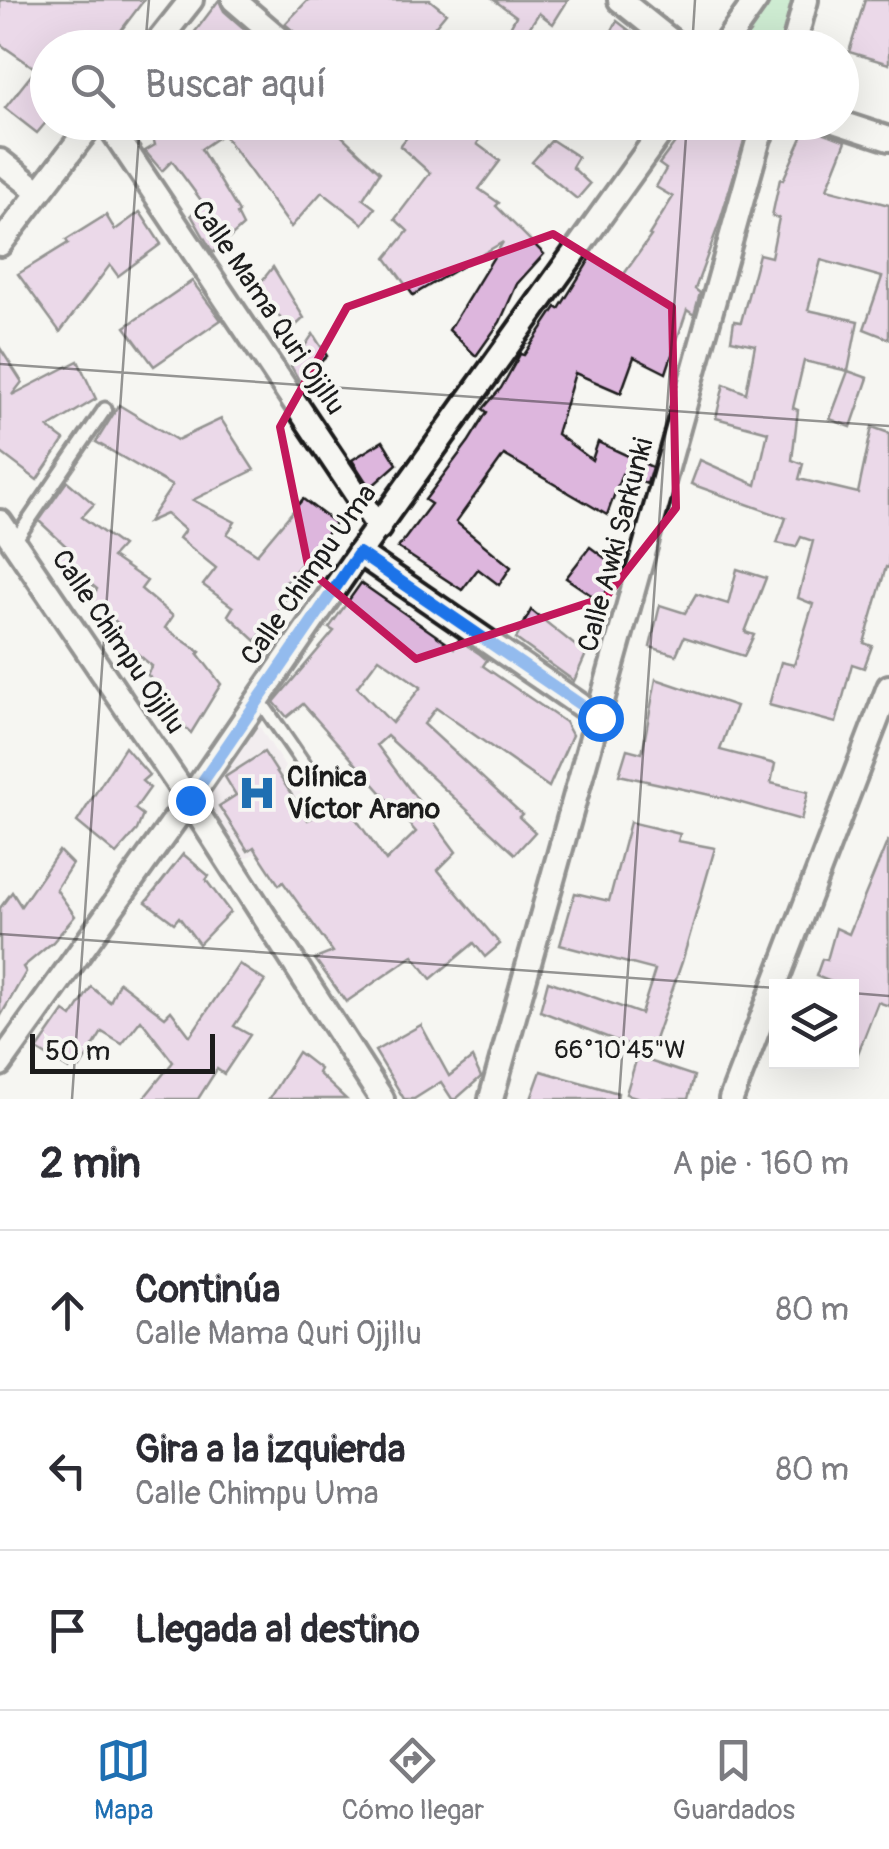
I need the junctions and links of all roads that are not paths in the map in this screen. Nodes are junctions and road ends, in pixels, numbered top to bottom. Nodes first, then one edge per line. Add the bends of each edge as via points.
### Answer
1 (191, 0) edge
2 (234, 0) edge
3 (620, 0) edge
4 (756, 0) edge
5 (806, 0) edge
6 (167, 30) edge
7 (269, 30) edge
8 (658, 30) edge
9 (735, 30) edge
10 (798, 30) edge
11 (859, 129) edge
12 (889, 139) edge
13 (79, 140) edge
14 (119, 140) edge
15 (655, 140) edge
16 (757, 140) edge
17 (0, 161) edge
18 (38, 191) junction
19 (0, 244) edge
20 (104, 409) dead end
21 (0, 522) edge
22 (378, 528) junction
23 (14, 542) junction
24 (359, 553) junction
25 (889, 688) edge
26 (259, 699) junction
27 (600, 718) junction
28 (305, 766) dead end
29 (190, 800) junction
30 (0, 1064) edge
31 (382, 1099) edge
32 (492, 1099) edge
33 (730, 1099) edge

1 - 6 street
2 - 7 street
3 - 8 street
4 - 9 street
5 - 10 street
11 - 12 street
13 - 18 street
14 - 22 street, Calle Mama Quri Ojjllu
15 - 22 street, Calle Chimpu Uma
16 - 27 street, Calle Awki Sarkunki
17 - 18 street
18 - 19 street
20 - 23 lane
21 - 23 street, Calle Chimpu Ojjllu
22 - 24 street, Calle Chimpu Uma
23 - 29 street, Calle Chimpu Ojjllu
24 - 26 street, Calle Chimpu Uma
24 - 27 street
25 - 33 street
26 - 28 lane
26 - 29 street, Calle Chimpu Uma
27 - 32 street, Calle Awki Sarkunki
29 - 30 street, Calle Chimpu Uma
29 - 31 street, Calle Chimpu Ojjllu

